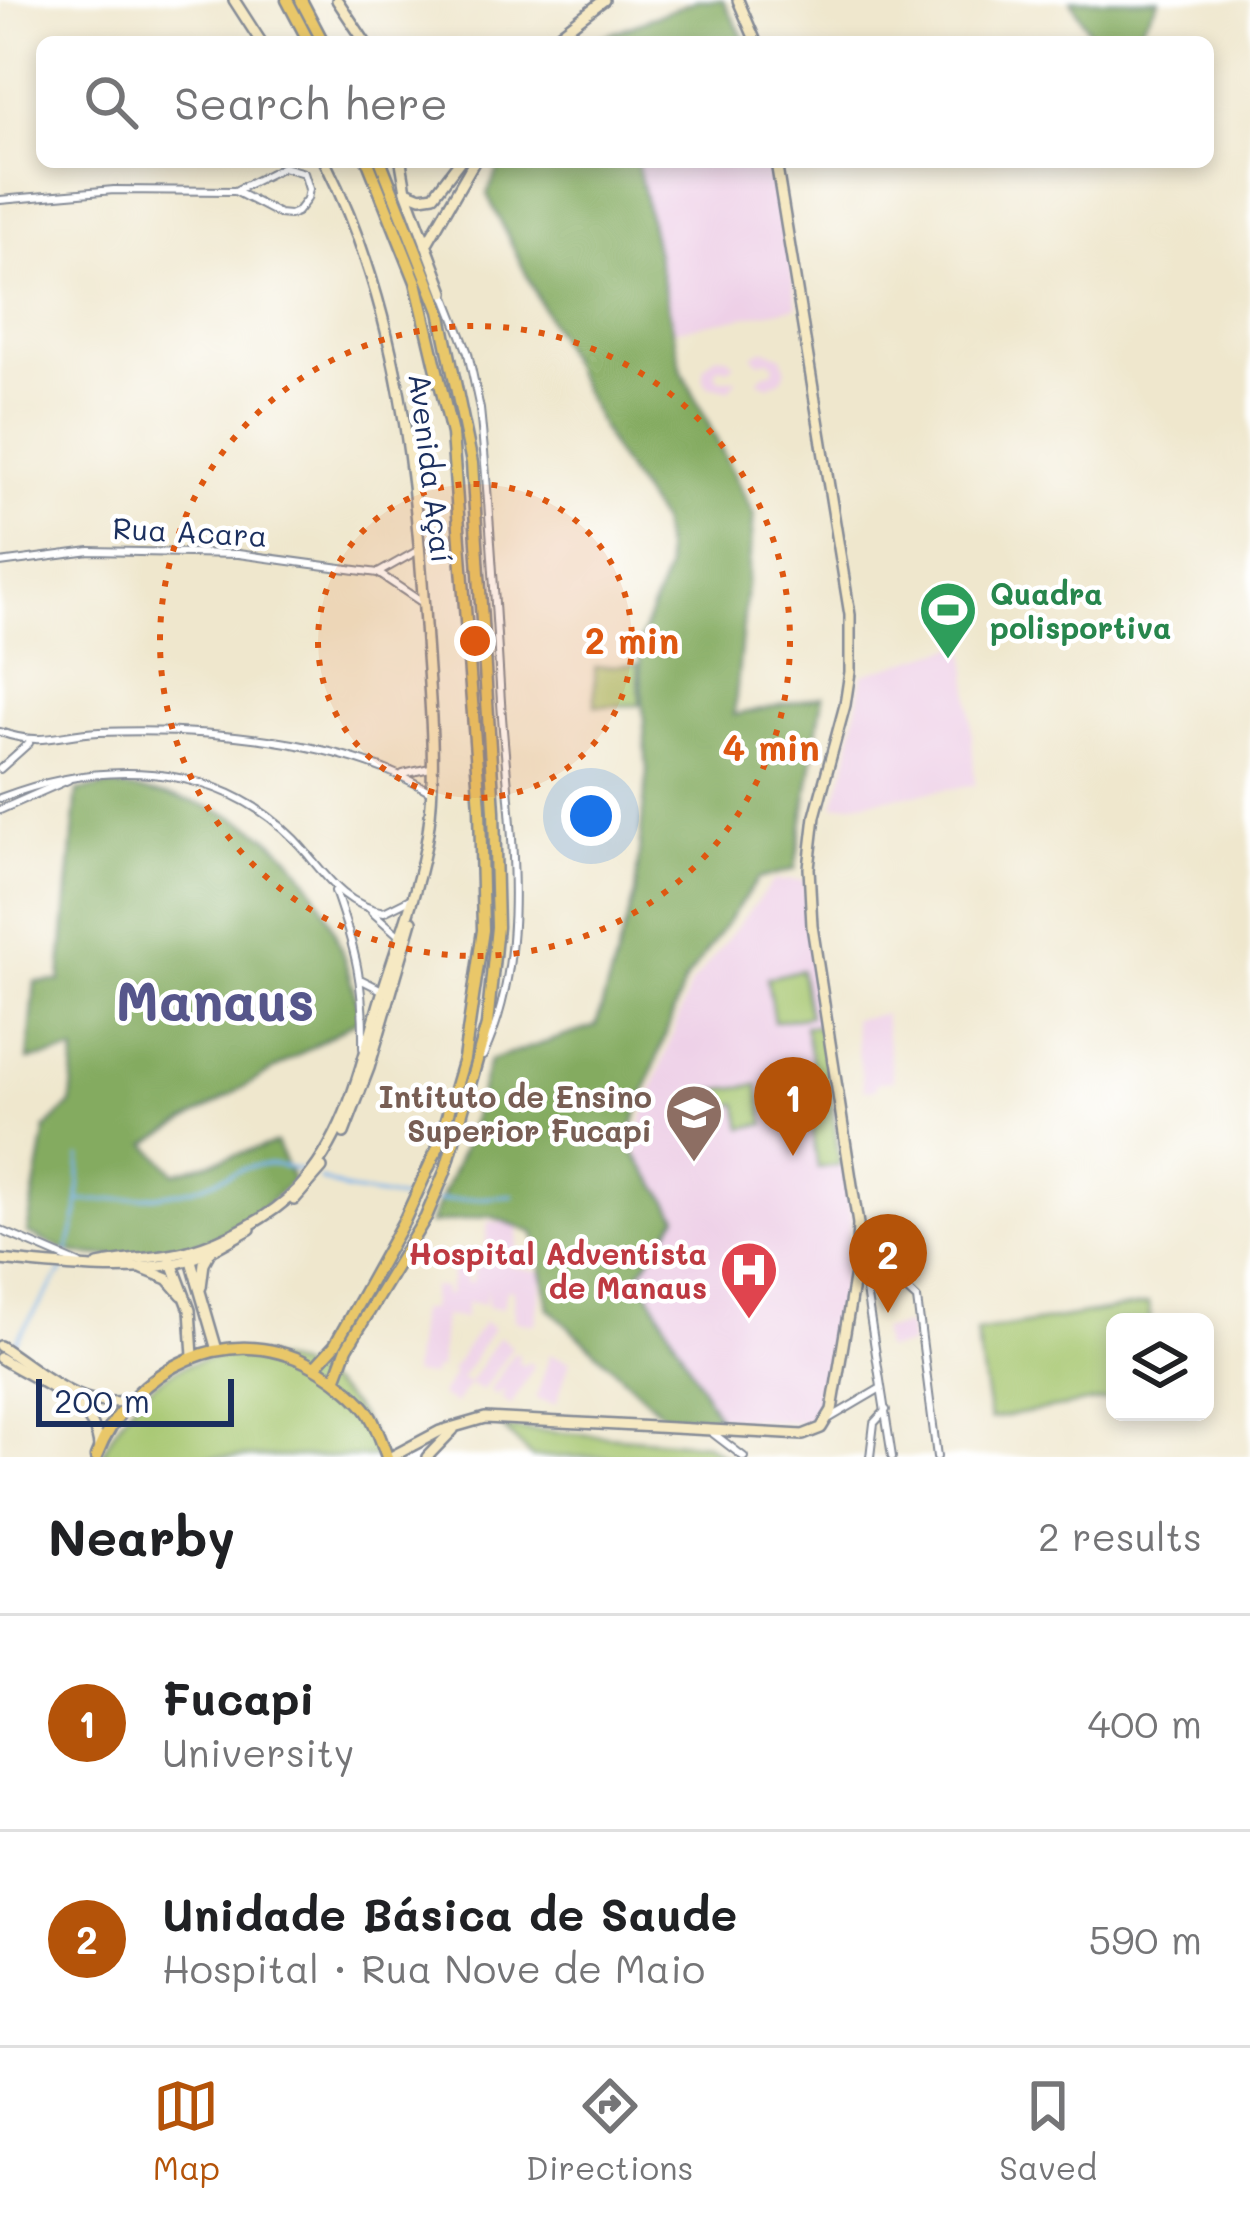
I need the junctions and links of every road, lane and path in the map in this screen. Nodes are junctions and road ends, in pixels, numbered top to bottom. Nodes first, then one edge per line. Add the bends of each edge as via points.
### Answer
1 (234, 0) edge
2 (287, 0) edge
3 (301, 0) edge
4 (337, 0) edge
5 (604, 0) edge
6 (738, 0) edge
7 (257, 36) edge
8 (306, 36) edge
9 (320, 36) edge
10 (360, 36) edge
11 (558, 36) edge
12 (753, 36) edge
13 (281, 168) edge
14 (286, 168) edge
15 (327, 168) edge
16 (370, 168) edge
17 (384, 168) edge
18 (401, 168) edge
19 (455, 168) edge
20 (470, 168) edge
21 (777, 168) edge
22 (443, 187) junction
23 (236, 191) junction
24 (406, 191) junction
25 (453, 196) junction
26 (0, 200) edge
27 (426, 245) junction
28 (416, 282) junction
29 (440, 294) junction
30 (420, 549) junction
31 (0, 563) edge
32 (479, 567) junction
33 (461, 569) junction
34 (378, 572) junction
35 (424, 603) junction
36 (0, 733) edge
37 (30, 742) junction
38 (430, 768) junction
39 (0, 769) edge
40 (400, 774) junction
41 (76, 776) junction
42 (431, 792) junction
43 (0, 798) edge
44 (0, 810) edge
45 (334, 888) junction
46 (415, 896) junction
47 (369, 909) junction
48 (403, 939) junction
49 (362, 980) junction
50 (387, 992) junction
51 (363, 1060) junction
52 (479, 1064) junction
53 (0, 1230) edge
54 (211, 1251) junction
55 (189, 1255) junction
56 (171, 1259) junction
57 (0, 1260) edge
58 (83, 1265) junction
59 (98, 1265) junction
60 (131, 1267) junction
61 (859, 1269) junction
62 (200, 1298) junction
63 (188, 1302) junction
64 (0, 1346) edge
65 (217, 1350) junction
66 (193, 1356) junction
67 (0, 1358) edge
68 (316, 1367) junction
69 (335, 1380) junction
70 (882, 1387) junction
71 (128, 1400) junction
72 (101, 1404) junction
73 (886, 1410) junction
74 (92, 1419) junction
75 (827, 1419) junction
76 (462, 1423) junction
77 (707, 1429) junction
78 (98, 1452) edge
79 (389, 1457) edge
80 (427, 1457) edge
81 (744, 1457) edge
82 (870, 1457) edge
83 (892, 1457) edge
84 (938, 1457) edge

1 - 7 street
2 - 8 main road
3 - 9 main road
4 - 10 street
5 - 11 street
6 - 12 street
13 - 23 street
14 - 23 street via 304,173 309,189 290,215
15 - 30 street, Avenida Açaí via 392,350
16 - 28 main road
17 - 29 main road
18 - 24 street
19 - 22 street
20 - 25 street
21 - 61 street via 850,615 845,705 809,868
22 - 24 street via 429,196
22 - 25 street
23 - 26 street
24 - 27 street
25 - 27 street
27 - 29 street
28 - 29 main road via 427,295
28 - 33 main road via 452,434
29 - 32 main road via 472,463
29 - 52 street via 469,353 480,409 510,845 507,985
30 - 34 street
30 - 35 street, Avenida Açaí
31 - 34 street, Rua Acara via 132,550
32 - 33 main road
32 - 52 main road via 497,927
33 - 68 main road via 483,896 472,1022 420,1189
34 - 35 street, Rua Acara
35 - 38 street, Avenida Açaí
36 - 37 street
37 - 39 street
37 - 40 street via 95,732 219,735
38 - 40 street
38 - 42 street, Avenida Açaí
40 - 42 street
41 - 43 street
41 - 44 street
41 - 45 street via 150,772 222,791 286,831
42 - 46 street, Avenida Açaí
42 - 48 street, Avenida Açaí via 433,831
45 - 47 street
45 - 49 street
46 - 47 street via 399,908
46 - 48 street, Avenida Açaí
47 - 48 street
48 - 50 street, Avenida Açaí
49 - 50 street
49 - 51 street
50 - 51 street, Avenida Açaí
50 - 54 street, Avenida Açaí via 358,1102 317,1177 277,1214
51 - 55 street, Avenida Açaí via 340,1128 296,1192
52 - 69 main road via 426,1217
53 - 58 street
54 - 55 street, Avenida Açaí
54 - 62 street
55 - 56 street
55 - 62 street
56 - 59 street
56 - 60 street
56 - 63 street
57 - 58 street
58 - 59 street
59 - 60 street
60 - 63 street via 168,1279
61 - 70 street
61 - 75 street
61 - 84 street via 917,1299
62 - 65 street
63 - 66 street
64 - 72 street
65 - 66 main road
65 - 68 main road via 263,1349
66 - 71 main road
67 - 74 street
68 - 69 main road
69 - 79 main road via 368,1411
70 - 73 street
70 - 75 street
71 - 72 street
71 - 78 main road
72 - 74 street via 103,1413
73 - 82 street via 874,1423
73 - 83 street
74 - 78 street
75 - 77 street via 803,1435
76 - 77 street via 500,1417
76 - 79 street
76 - 80 street
77 - 81 street

